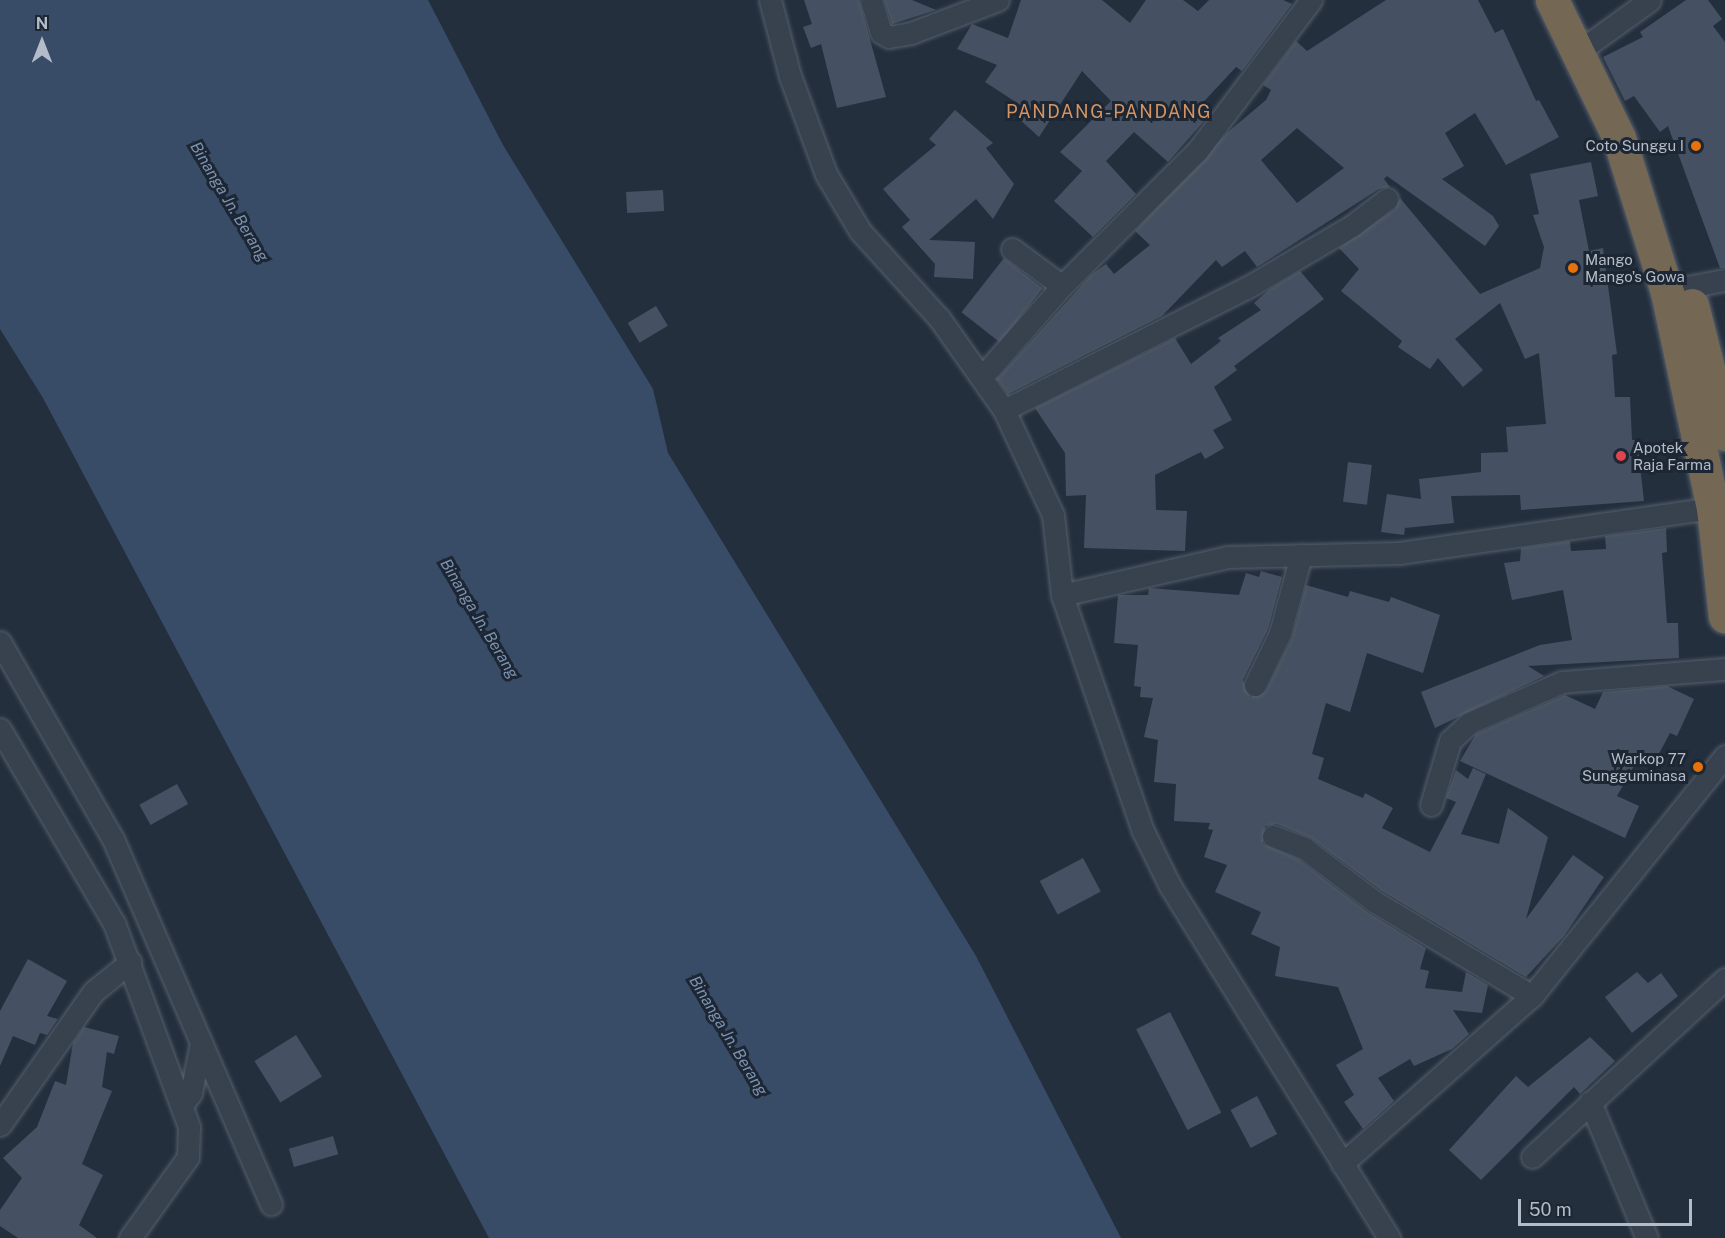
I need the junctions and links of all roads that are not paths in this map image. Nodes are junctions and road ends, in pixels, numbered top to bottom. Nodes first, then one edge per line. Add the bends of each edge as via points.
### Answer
1 (770, 0) edge
2 (871, 0) edge
3 (997, 0) edge
4 (1311, 0) edge
5 (1552, 0) edge
6 (1566, 0) edge
7 (1650, 0) edge
8 (1589, 44) junction
9 (1387, 199) dead end
10 (1012, 249) dead end
11 (1725, 280) edge
12 (1062, 286) junction
13 (1688, 287) junction
14 (982, 377) junction
15 (1004, 410) junction
16 (1725, 434) edge
17 (1713, 508) junction
18 (1301, 555) junction
19 (1062, 595) junction
20 (1725, 616) edge
21 (0, 642) edge
22 (1725, 669) edge
23 (1255, 685) dead end
24 (0, 729) edge
25 (1725, 756) edge
26 (1431, 805) dead end
27 (1273, 836) dead end
28 (130, 962) junction
29 (1725, 979) edge
30 (1532, 996) junction
31 (201, 1042) junction
32 (1590, 1102) junction
33 (182, 1105) junction
34 (0, 1125) edge
35 (1532, 1157) dead end
36 (1342, 1164) junction
37 (271, 1204) dead end
38 (129, 1238) edge
39 (1389, 1238) edge
40 (1647, 1238) edge

1 - 14 street via 790,76 826,174 860,231 939,318
2 - 3 street via 881,32 889,37
4 - 12 street via 1198,150
5 - 17 highway via 1619,138 1667,292
6 - 8 highway
7 - 8 street
8 - 13 highway via 1636,130
9 - 15 street via 1353,225 1255,282
10 - 12 street
11 - 13 street
12 - 14 street
13 - 16 highway
14 - 15 street
15 - 19 street via 1053,515
17 - 18 street via 1399,553
17 - 20 highway
18 - 19 street via 1191,562
18 - 23 street via 1281,633
19 - 36 street via 1143,831 1170,886
21 - 31 street via 113,839
22 - 26 street via 1588,676 1562,682 1499,709 1459,729 1450,741
24 - 28 street via 114,923
25 - 30 street
27 - 30 street via 1304,848 1375,902
28 - 33 street
28 - 34 street via 93,992
29 - 32 street
30 - 36 street
31 - 33 street via 191,1093
31 - 37 street
32 - 35 street
32 - 40 street
33 - 38 street via 189,1126 188,1157
36 - 39 street

